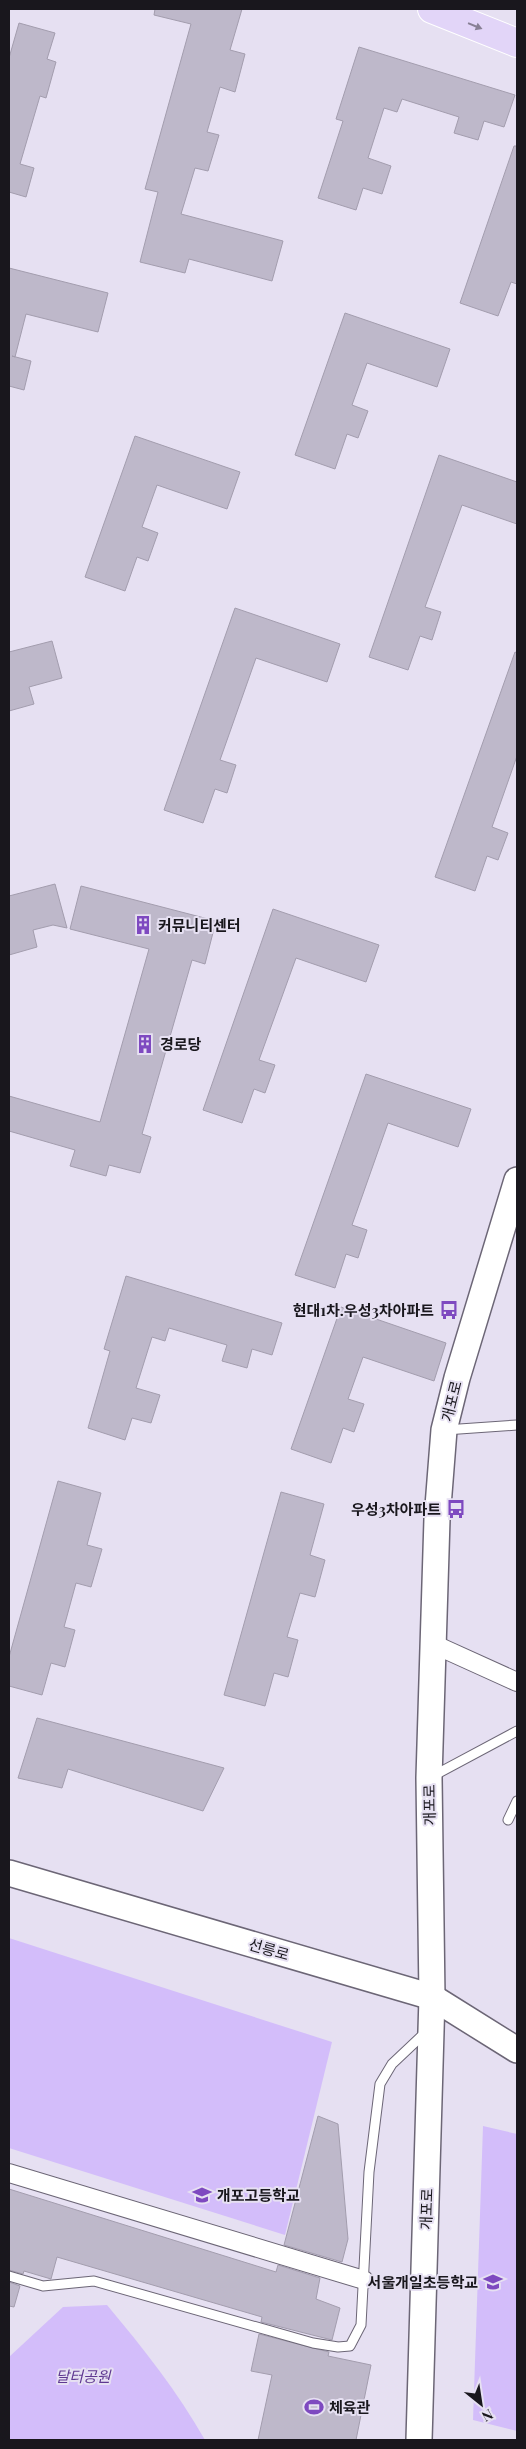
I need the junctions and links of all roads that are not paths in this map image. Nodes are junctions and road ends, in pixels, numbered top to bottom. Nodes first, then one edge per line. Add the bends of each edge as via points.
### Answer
1 (432, 9) edge
2 (517, 43) edge
3 (517, 1180) edge
4 (517, 1425) edge
5 (444, 1430) junction
6 (431, 1643) junction
7 (517, 1682) edge
8 (517, 1731) edge
9 (429, 1778) junction
10 (517, 1801) edge
11 (508, 1820) dead end
12 (9, 1873) edge
13 (432, 1997) junction
14 (431, 2028) junction
15 (517, 2050) edge
16 (9, 2173) edge
17 (9, 2276) edge
18 (364, 2280) junction
19 (419, 2440) edge

1 -> 2 main road
3 - 5 street, 개포로
4 - 5 lane
5 - 6 street, 개포로
6 - 7 street
6 - 9 street, 개포로
8 - 9 lane
9 - 13 street, 개포로
10 - 11 lane
12 - 13 street, 선릉로
13 - 14 street, 개포로
13 - 15 street, 선릉로
14 - 18 lane via 392,2064 380,2084 369,2172
14 - 19 street, 개포로
16 - 18 street
17 - 18 lane via 43,2286 94,2281 338,2347 350,2346 361,2325

